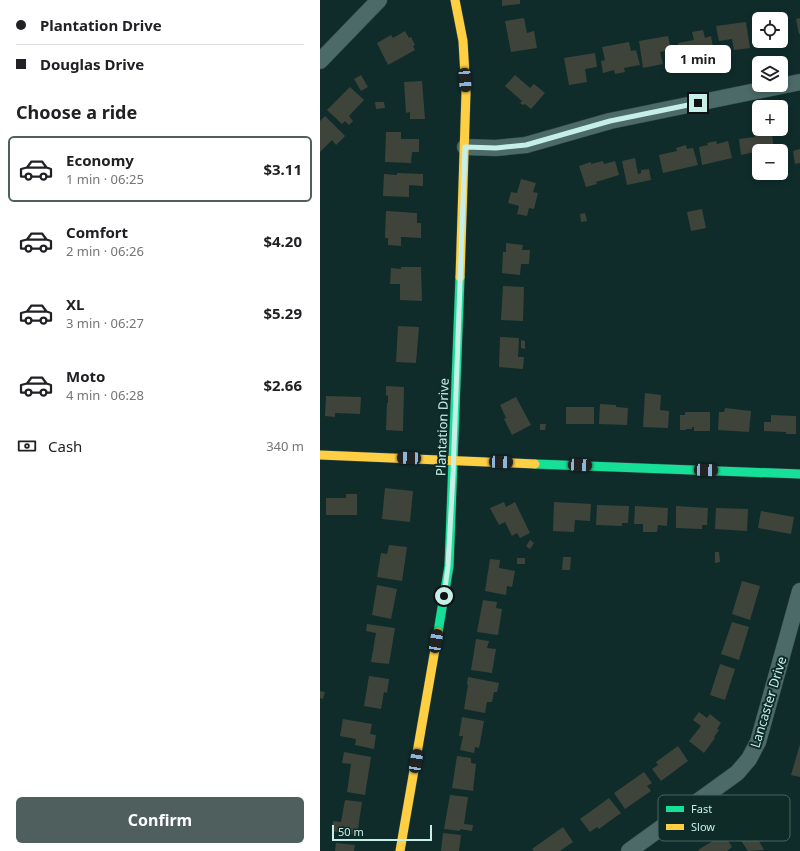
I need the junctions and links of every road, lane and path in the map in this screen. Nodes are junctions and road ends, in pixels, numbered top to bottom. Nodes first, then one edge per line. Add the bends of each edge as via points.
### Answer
1 (379, 0) edge
2 (455, 0) edge
3 (320, 61) edge
4 (800, 82) edge
5 (465, 147) junction
6 (320, 454) edge
7 (454, 460) junction
8 (800, 474) edge
9 (800, 591) edge
10 (706, 795) edge
11 (658, 829) edge
12 (400, 851) edge
13 (628, 851) edge

1 - 3 street
2 - 5 street, Plantation Drive via 463,41 466,93
4 - 5 street via 610,121 526,145 496,148
5 - 7 street, Plantation Drive
6 - 7 street
7 - 8 street
7 - 12 street, Plantation Drive via 448,566
9 - 10 street, Lancaster Drive via 758,742 749,759 736,773
11 - 13 street, Lancaster Drive

